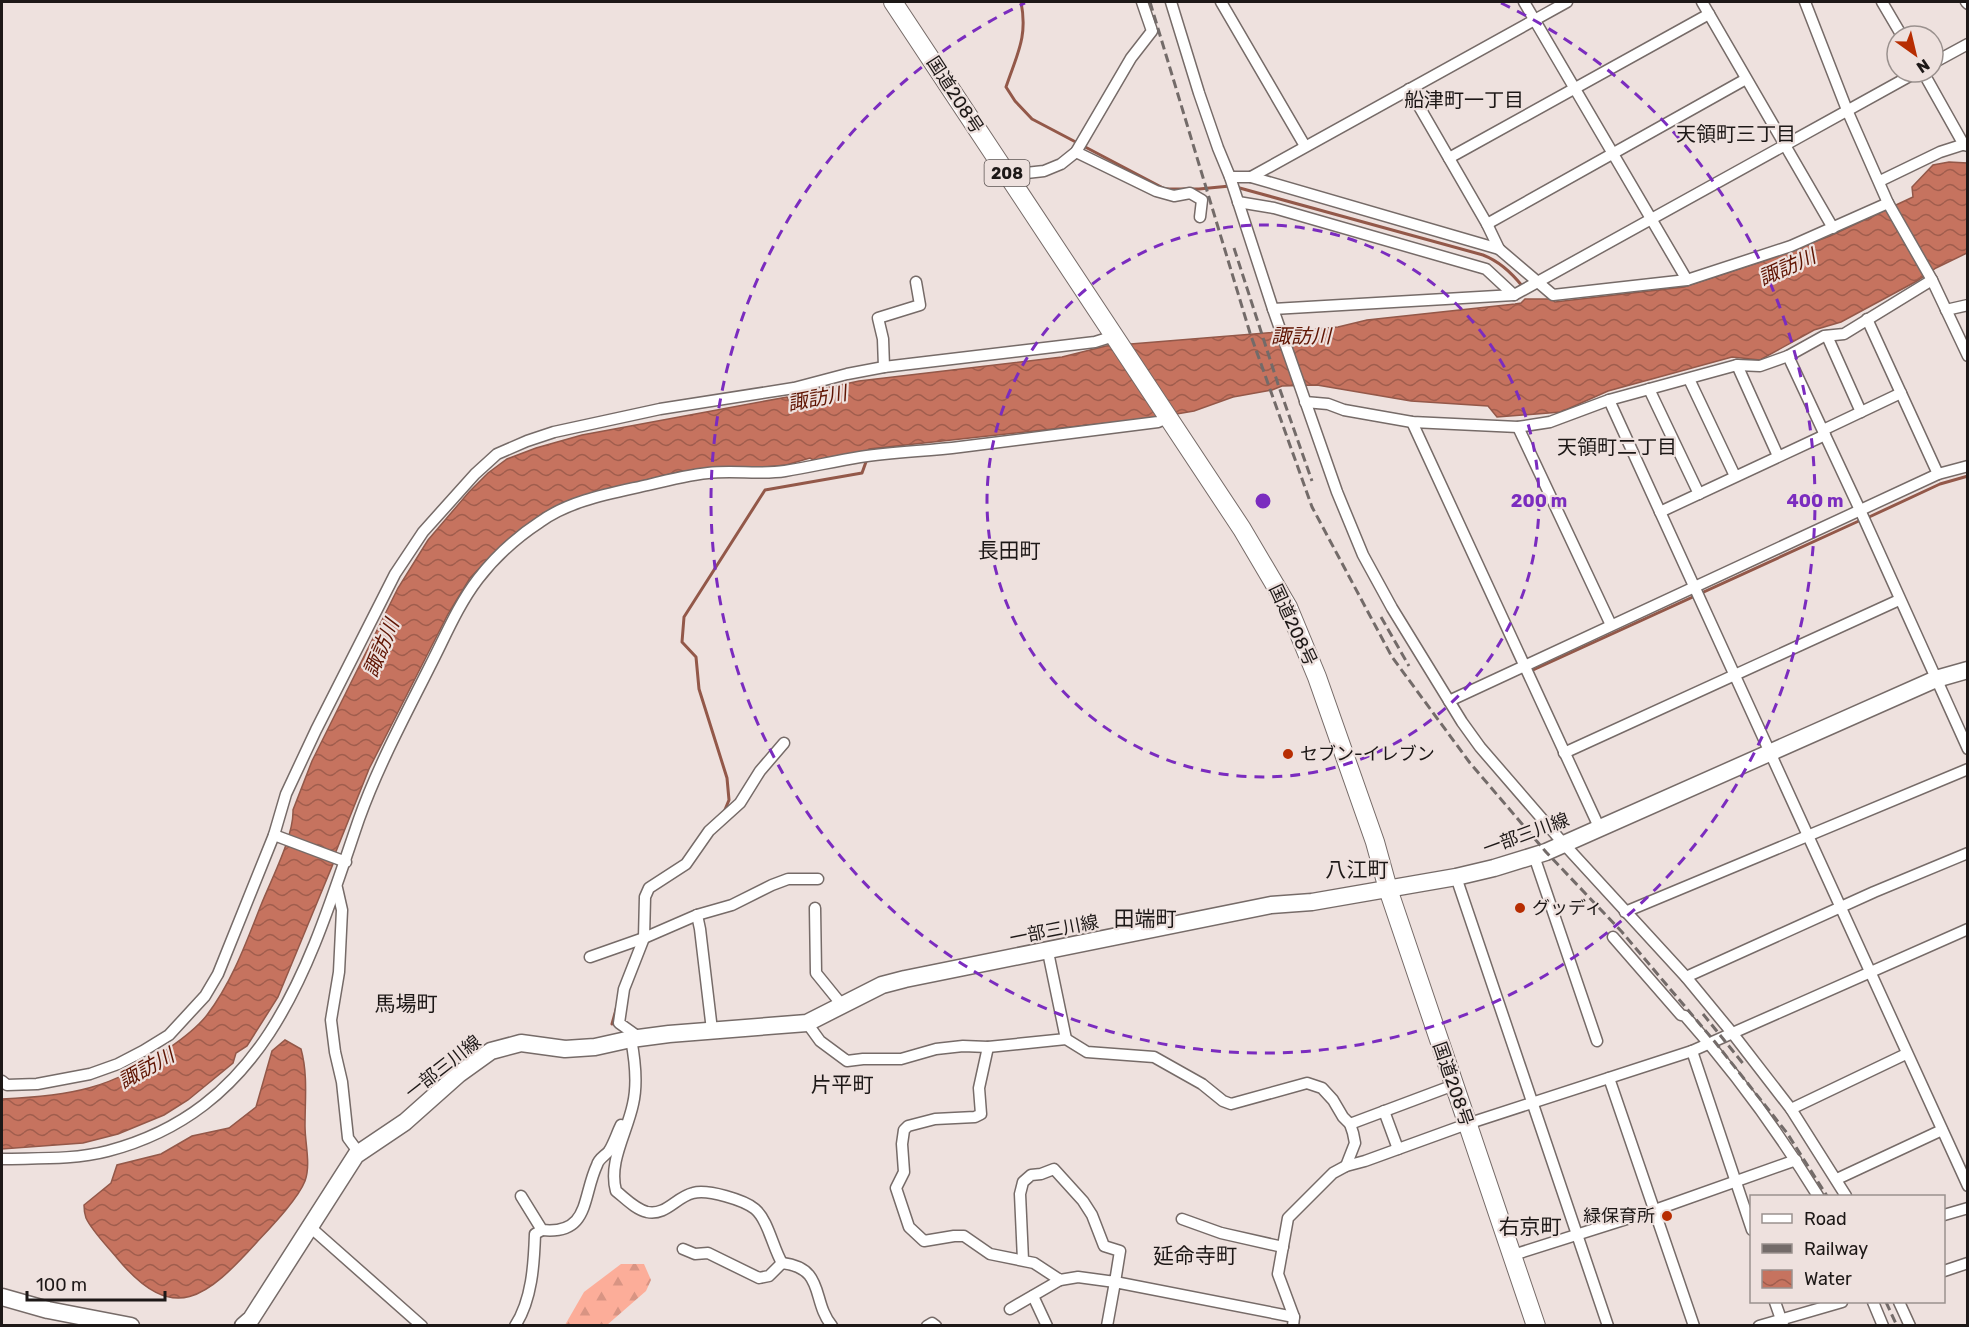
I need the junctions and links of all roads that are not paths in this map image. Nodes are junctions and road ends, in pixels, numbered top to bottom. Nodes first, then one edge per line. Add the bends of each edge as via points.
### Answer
1 (893, 2) edge
2 (1142, 2) edge
3 (1171, 2) edge
4 (1221, 2) edge
5 (1524, 2) edge
6 (1567, 2) edge
7 (1702, 2) edge
8 (1805, 2) edge
9 (1882, 2) edge
10 (1709, 14) junction
11 (1535, 20) junction
12 (1895, 24) edge
13 (1968, 44) edge
14 (1945, 56) edge
15 (1746, 79) junction
16 (1895, 84) edge
17 (1930, 84) edge
18 (1410, 89) junction
19 (1574, 89) junction
20 (1847, 110) junction
21 (1966, 145) edge
22 (1305, 146) junction
23 (1784, 146) junction
24 (1076, 152) junction
25 (1613, 154) junction
26 (1449, 158) junction
27 (1008, 175) junction
28 (1230, 177) junction
29 (1251, 177) junction
30 (1880, 181) junction
31 (1238, 202) junction
32 (1889, 204) junction
33 (1200, 217) dead end
34 (1651, 219) junction
35 (1487, 224) junction
36 (1833, 228) junction
37 (1499, 249) junction
38 (1931, 278) junction
39 (1687, 280) junction
40 (916, 282) dead end
41 (1538, 282) junction
42 (1514, 295) junction
43 (1968, 305) edge
44 (1273, 309) junction
45 (1946, 310) junction
46 (1867, 319) junction
47 (1827, 336) junction
48 (1116, 341) junction
49 (1788, 356) junction
50 (1968, 356) edge
51 (1737, 365) junction
52 (884, 367) junction
53 (1689, 379) junction
54 (1649, 389) junction
55 (1900, 393) junction
56 (1609, 400) junction
57 (1305, 402) junction
58 (1861, 412) junction
59 (1165, 416) junction
60 (1412, 422) junction
61 (1518, 427) junction
62 (1824, 432) junction
63 (1778, 456) junction
64 (1968, 466) edge
65 (1938, 474) junction
66 (1735, 476) junction
67 (1698, 494) junction
68 (1860, 510) junction
69 (1660, 512) junction
70 (1695, 587) junction
71 (1899, 600) junction
72 (1611, 625) junction
73 (1523, 665) junction
74 (1968, 670) edge
75 (1734, 675) junction
76 (1936, 679) junction
77 (1449, 700) junction
78 (784, 743) dead end
79 (1968, 749) edge
80 (1564, 753) junction
81 (1769, 754) junction
82 (1968, 769) edge
83 (1599, 827) junction
84 (1808, 835) junction
85 (274, 836) junction
86 (1563, 843) junction
87 (1968, 853) edge
88 (1534, 856) junction
89 (346, 862) junction
90 (1455, 877) junction
91 (818, 879) dead end
92 (337, 888) junction
93 (1388, 889) junction
94 (1840, 907) junction
95 (815, 908) dead end
96 (1625, 912) junction
97 (697, 915) junction
98 (1968, 929) edge
99 (1613, 937) dead end
100 (644, 938) junction
101 (1048, 952) junction
102 (590, 957) dead end
103 (1870, 972) junction
104 (1686, 977) junction
105 (842, 1005) junction
106 (807, 1023) junction
107 (712, 1030) junction
108 (1733, 1034) junction
109 (635, 1038) junction
110 (1066, 1039) junction
111 (1597, 1041) dead end
112 (1709, 1044) junction
113 (988, 1047) junction
114 (1692, 1051) junction
115 (1906, 1054) junction
116 (1609, 1078) junction
117 (2, 1081) edge
118 (1454, 1085) junction
119 (634, 1092) junction
120 (1532, 1104) junction
121 (1791, 1109) junction
122 (1384, 1111) junction
123 (1350, 1124) junction
124 (1467, 1124) junction
125 (1942, 1130) junction
126 (1398, 1149) junction
127 (359, 1153) junction
128 (1968, 1157) edge
129 (2, 1159) edge
130 (1796, 1160) junction
131 (1957, 1161) junction
132 (1346, 1166) junction
133 (1837, 1179) junction
134 (1736, 1182) junction
135 (1968, 1186) edge
136 (1817, 1195) edge
137 (1845, 1195) edge
138 (521, 1196) dead end
139 (1968, 1208) edge
140 (1655, 1210) junction
141 (1945, 1215) edge
142 (1182, 1219) dead end
143 (1750, 1224) edge
144 (309, 1226) junction
145 (542, 1230) junction
146 (1578, 1235) junction
147 (1283, 1246) junction
148 (683, 1249) dead end
149 (1513, 1255) junction
150 (1023, 1260) junction
151 (782, 1263) junction
152 (1968, 1263) edge
153 (1945, 1271) edge
154 (1060, 1280) junction
155 (1115, 1282) junction
156 (1033, 1296) junction
157 (2, 1297) edge
158 (1775, 1303) edge
159 (1839, 1303) edge
160 (1873, 1303) edge
161 (1899, 1303) edge
162 (1010, 1309) dead end
163 (1293, 1321) edge
164 (1782, 1322) edge
165 (131, 1326) edge
166 (243, 1326) edge
167 (422, 1326) edge
168 (515, 1326) edge
169 (832, 1326) edge
170 (927, 1326) edge
171 (936, 1326) edge
172 (1047, 1326) edge
173 (1107, 1326) edge
174 (1536, 1326) edge
175 (1608, 1326) edge
176 (1694, 1326) edge
177 (1759, 1326) edge
178 (1883, 1326) edge
179 (1910, 1326) edge

1 - 27 highway, 国道208号 / 208
2 - 24 street via 1152,31 1131,58
3 - 28 street via 1198,93
4 - 22 street
5 - 11 street
6 - 11 street
7 - 10 street
8 - 20 street
9 - 12 street
10 - 15 street
10 - 19 street
11 - 18 street
11 - 19 street
13 - 14 street
15 - 23 street
15 - 25 street
16 - 20 street
17 - 21 street
18 - 22 street
18 - 26 street
19 - 25 street
19 - 26 street
20 - 23 street
20 - 30 street
21 - 30 street via 1940,152
22 - 29 street
23 - 34 street
23 - 36 street
24 - 27 street via 1044,171
24 - 33 street via 1156,190 1174,196 1190,193 1202,200
25 - 34 street
25 - 35 street
26 - 35 street
27 - 48 highway, 国道208号 / 208
28 - 29 street
28 - 31 street
29 - 37 street
30 - 32 street
31 - 42 street via 1274,208 1486,269
31 - 44 street
32 - 36 street
32 - 38 street
34 - 39 street
34 - 41 street
35 - 37 street
36 - 39 street
37 - 41 street
38 - 45 street
38 - 46 street
39 - 41 street via 1553,295
40 - 52 street via 920,305 878,318
41 - 42 street
42 - 44 street
43 - 45 street
44 - 57 street
45 - 50 street
46 - 47 street via 1844,334
46 - 55 street
47 - 49 street
47 - 58 street
48 - 52 street
48 - 59 highway, 国道208号 / 208
49 - 51 street via 1760,366
49 - 62 street
51 - 53 street
51 - 63 street
52 - 85 street via 794,388 660,409 554,432 497,454 423,532 395,574 286,794
53 - 54 street
53 - 66 street
54 - 56 street
54 - 67 street
55 - 58 street
55 - 65 street
56 - 61 street via 1550,422
56 - 69 street
57 - 60 street
57 - 77 street via 1363,555
58 - 62 street
59 - 89 street via 1158,422 862,456 780,472 712,472 610,494 544,518 498,556 461,605 377,770
59 - 93 highway, 国道208号 / 208 via 1242,529 1288,606 1321,688
60 - 61 street
60 - 73 street
61 - 72 street
62 - 63 street
62 - 68 street
63 - 66 street
64 - 65 street
65 - 68 street
66 - 67 street
67 - 69 street
68 - 70 street
68 - 71 street
69 - 70 street
70 - 72 street
70 - 75 street
71 - 75 street
71 - 76 street
72 - 73 street
73 - 77 street
73 - 80 street
74 - 76 main road, 一部三川線
75 - 80 street
75 - 81 street
76 - 79 street
76 - 81 main road, 一部三川線
77 - 86 street via 1480,747
78 - 100 street via 740,803 709,831 686,864 649,888 645,897
80 - 83 street
81 - 83 main road, 一部三川線
81 - 84 street
82 - 84 street
83 - 86 main road, 一部三川線
84 - 94 street
84 - 96 street
85 - 89 street
85 - 117 street via 218,974 205,996 169,1035 143,1052 90,1074 37,1084 7,1085
86 - 88 main road, 一部三川線
86 - 96 street
87 - 94 street
88 - 90 main road, 一部三川線
88 - 111 street
89 - 92 street
90 - 93 main road, 一部三川線
90 - 120 street
91 - 97 street via 788,879
92 - 127 street via 342,910 339,972 331,1020 348,1138
92 - 129 street via 277,1022 246,1067 215,1098 172,1125 107,1151
93 - 101 main road, 一部三川線 via 1271,905
93 - 118 highway, 国道208号 / 208
94 - 103 street
94 - 104 street
95 - 105 street via 816,973
96 - 104 street
97 - 100 street
97 - 107 street
98 - 103 street
99 - 112 street
100 - 102 street
100 - 109 street via 624,989 619,1023
101 - 105 main road, 一部三川線 via 905,979 882,985
101 - 110 street
103 - 108 street
103 - 115 street
104 - 108 street
105 - 106 main road, 一部三川線
106 - 107 main road, 一部三川線
106 - 113 street via 820,1041 847,1061 901,1059 963,1046
107 - 109 main road, 一部三川線
108 - 112 street
108 - 121 street
109 - 119 street
109 - 127 main road, 一部三川線 via 595,1047 565,1049 521,1043 491,1051 405,1122
110 - 113 street
110 - 123 street via 1087,1052 1154,1057 1231,1104 1307,1083 1322,1088
112 - 114 street
112 - 130 street
113 - 150 street via 980,1088 981,1114 908,1126 902,1144 904,1172 896,1188 909,1227 924,1241 964,1236 990,1254
114 - 116 street
114 - 134 street
115 - 121 street
115 - 125 street
116 - 120 street
116 - 140 street
118 - 122 street
118 - 124 highway, 国道208号 / 208
119 - 145 street via 609,1152 598,1161 575,1223 567,1229
119 - 151 street via 613,1168 616,1191 646,1212 666,1209 694,1193 739,1201 755,1209 763,1219
120 - 124 street
120 - 146 street
121 - 133 street
122 - 123 street
122 - 126 street
123 - 132 street via 1355,1143
124 - 126 street
124 - 149 highway, 国道208号 / 208
125 - 131 street
125 - 133 street
126 - 132 street
127 - 144 main road, 一部三川線
128 - 131 street
130 - 134 street
130 - 136 street
131 - 135 street
132 - 147 street via 1333,1173 1288,1218
133 - 137 street
134 - 140 street
134 - 143 street
138 - 145 street
139 - 141 street
140 - 146 street
140 - 176 street
142 - 147 street via 1221,1233
144 - 166 main road, 一部三川線
144 - 167 street
145 - 168 street via 536,1234 526,1302
146 - 149 street
146 - 175 street
147 - 163 street via 1278,1274
148 - 151 street via 695,1254 708,1253 759,1278 769,1276
149 - 174 highway, 国道208号 / 208
150 - 154 street via 1045,1268
150 - 155 street via 1023,1182 1030,1175 1054,1169 1083,1201 1104,1246 1120,1251
151 - 169 street via 807,1271
152 - 153 street
154 - 155 street via 1078,1277
154 - 156 street
155 - 163 street
155 - 173 street
156 - 162 street
156 - 172 street
157 - 165 main road
158 - 164 street
159 - 164 street
160 - 178 street
161 - 179 street
164 - 177 street
170 - 171 street

